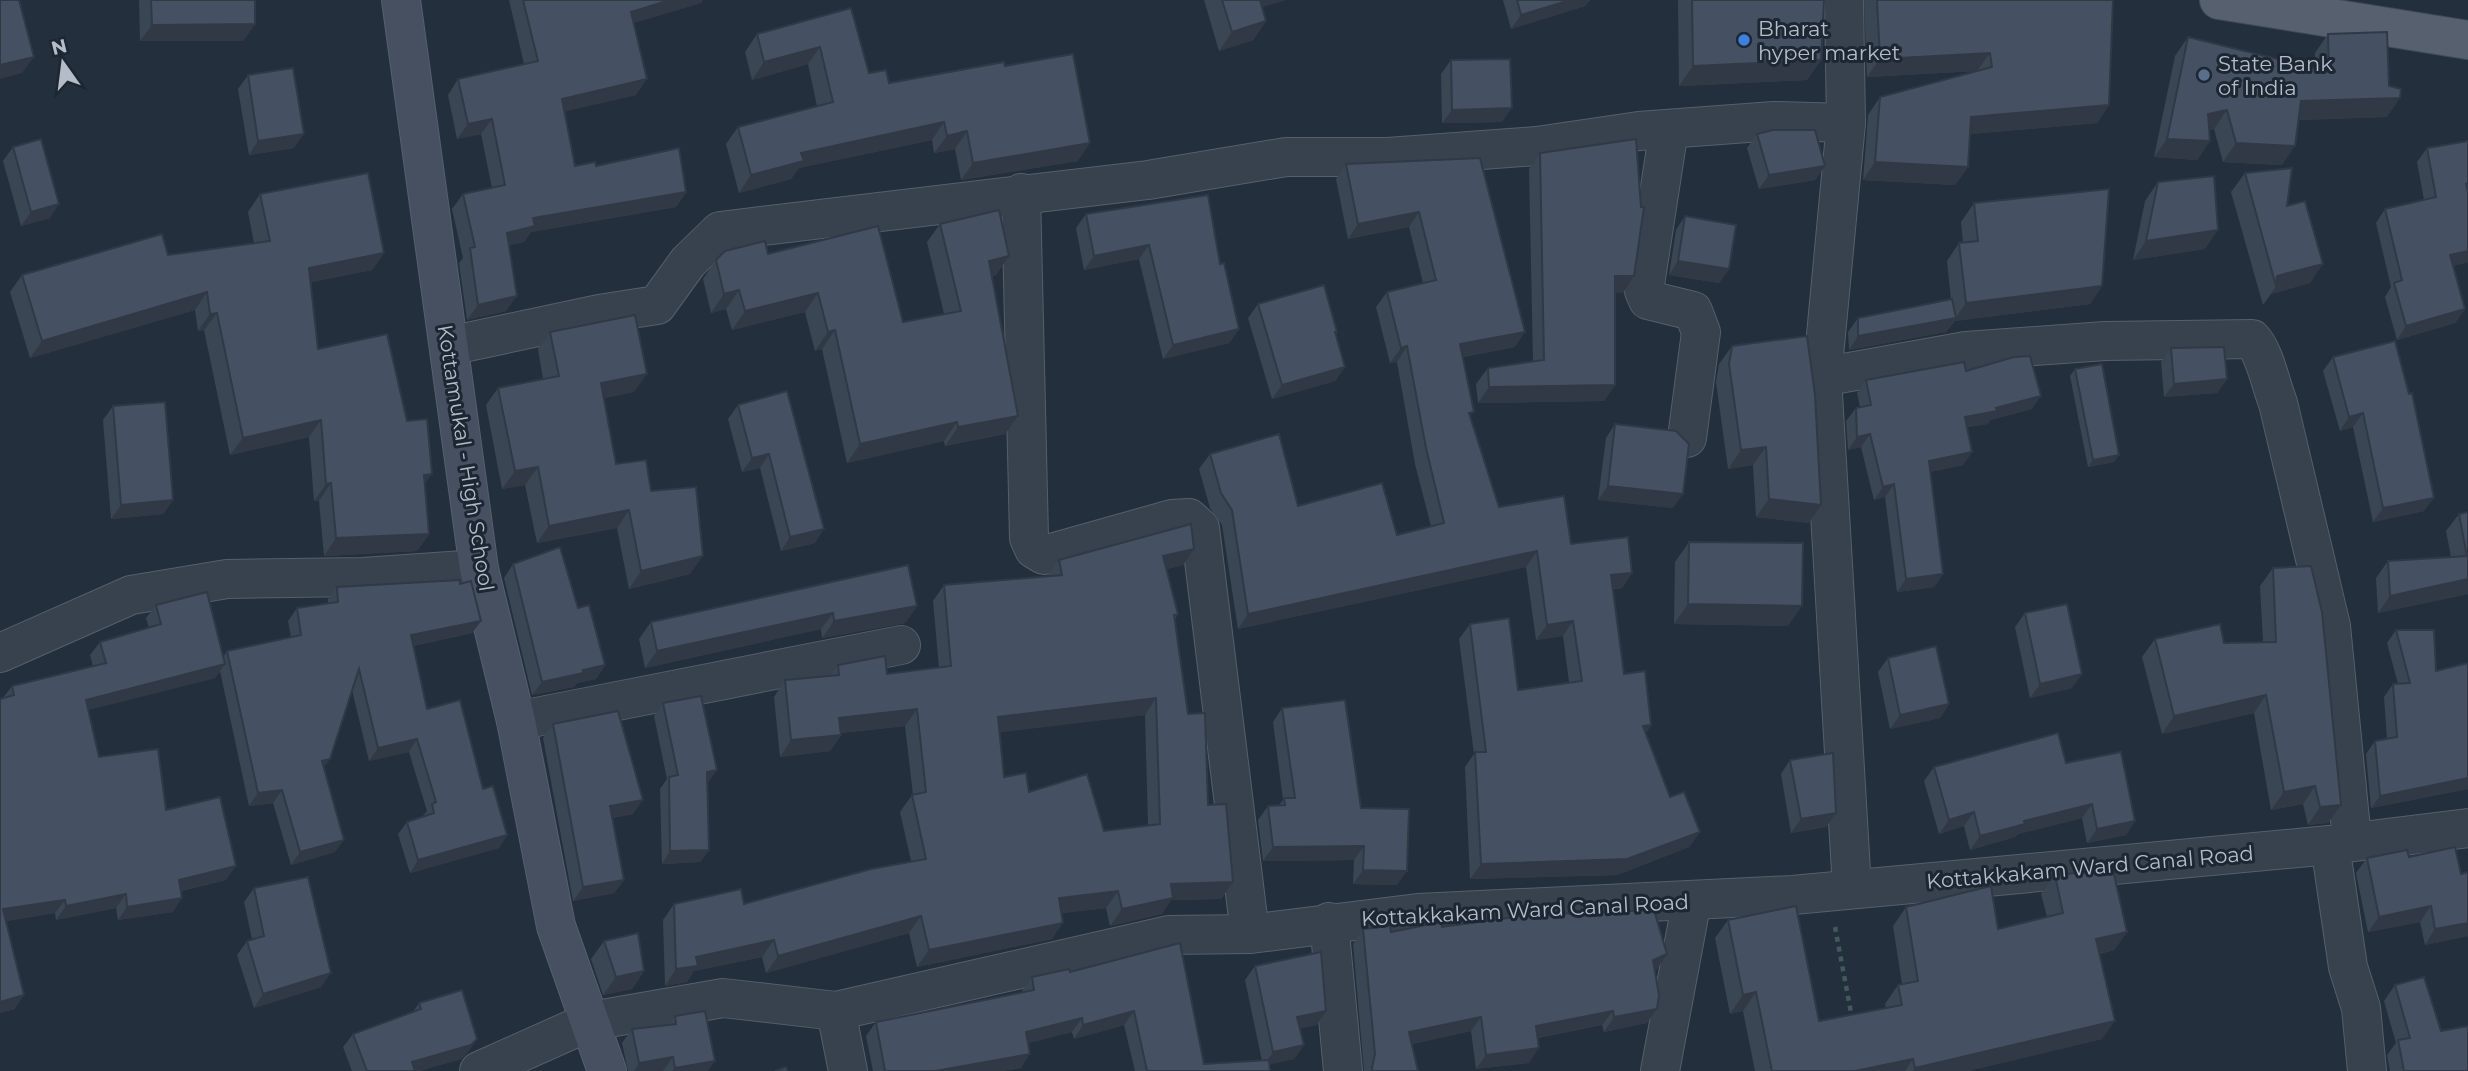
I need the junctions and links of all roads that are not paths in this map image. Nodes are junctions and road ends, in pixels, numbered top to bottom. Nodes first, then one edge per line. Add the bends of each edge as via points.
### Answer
1 (401, 0) edge
2 (1844, 0) edge
3 (2219, 0) edge
4 (2468, 40) edge
5 (1846, 124) junction
6 (1669, 129) junction
7 (1021, 193) junction
8 (449, 346) junction
9 (1822, 377) junction
10 (1687, 438) edge
11 (479, 569) junction
12 (901, 645) dead end
13 (0, 653) edge
14 (516, 721) junction
15 (2468, 828) edge
16 (2341, 843) junction
17 (1841, 890) junction
18 (1692, 900) junction
19 (1329, 922) junction
20 (1250, 934) junction
21 (835, 1011) junction
22 (591, 1021) junction
23 (479, 1071) edge
24 (607, 1071) edge
25 (848, 1071) edge
26 (1343, 1071) edge
27 (1660, 1071) edge
28 (2367, 1071) edge

1 - 8 main road, Kottamukal - High School
2 - 5 street
3 - 4 main road
5 - 6 street via 1774,121
5 - 9 street
6 - 7 street via 1537,146 1388,157 1286,158 1148,180
6 - 10 street via 1644,291 1648,300 1693,311 1698,320 1701,332
7 - 8 street via 720,231 688,262 657,305
7 - 20 street via 1029,538 1034,549 1044,555 1172,519 1189,518 1200,528
8 - 11 main road, Kottamukal - High School
9 - 16 street via 1966,351 2105,341 2252,339 2262,349 2266,375 2278,403 2330,626
9 - 17 street
11 - 13 street via 227,579 131,595
11 - 14 main road, Kottamukal - High School
12 - 14 street
14 - 22 main road, Kottamukal - High School via 556,926
15 - 16 street, Kottakkakam Ward Canal Road
16 - 17 street, Kottakkakam Ward Canal Road
16 - 28 street via 2348,967 2361,1008
17 - 18 street, Kottakkakam Ward Canal Road
18 - 19 street, Kottakkakam Ward Canal Road via 1418,913
18 - 27 street
19 - 20 street, Kottakkakam Ward Canal Road
19 - 26 street
20 - 21 street, Kottakkakam Ward Canal Road via 1169,935
21 - 22 street, Kottakkakam Ward Canal Road via 723,998
21 - 25 street
22 - 23 street, Kottakkakam Ward Canal Road
22 - 24 main road, Kottamukal - High School

